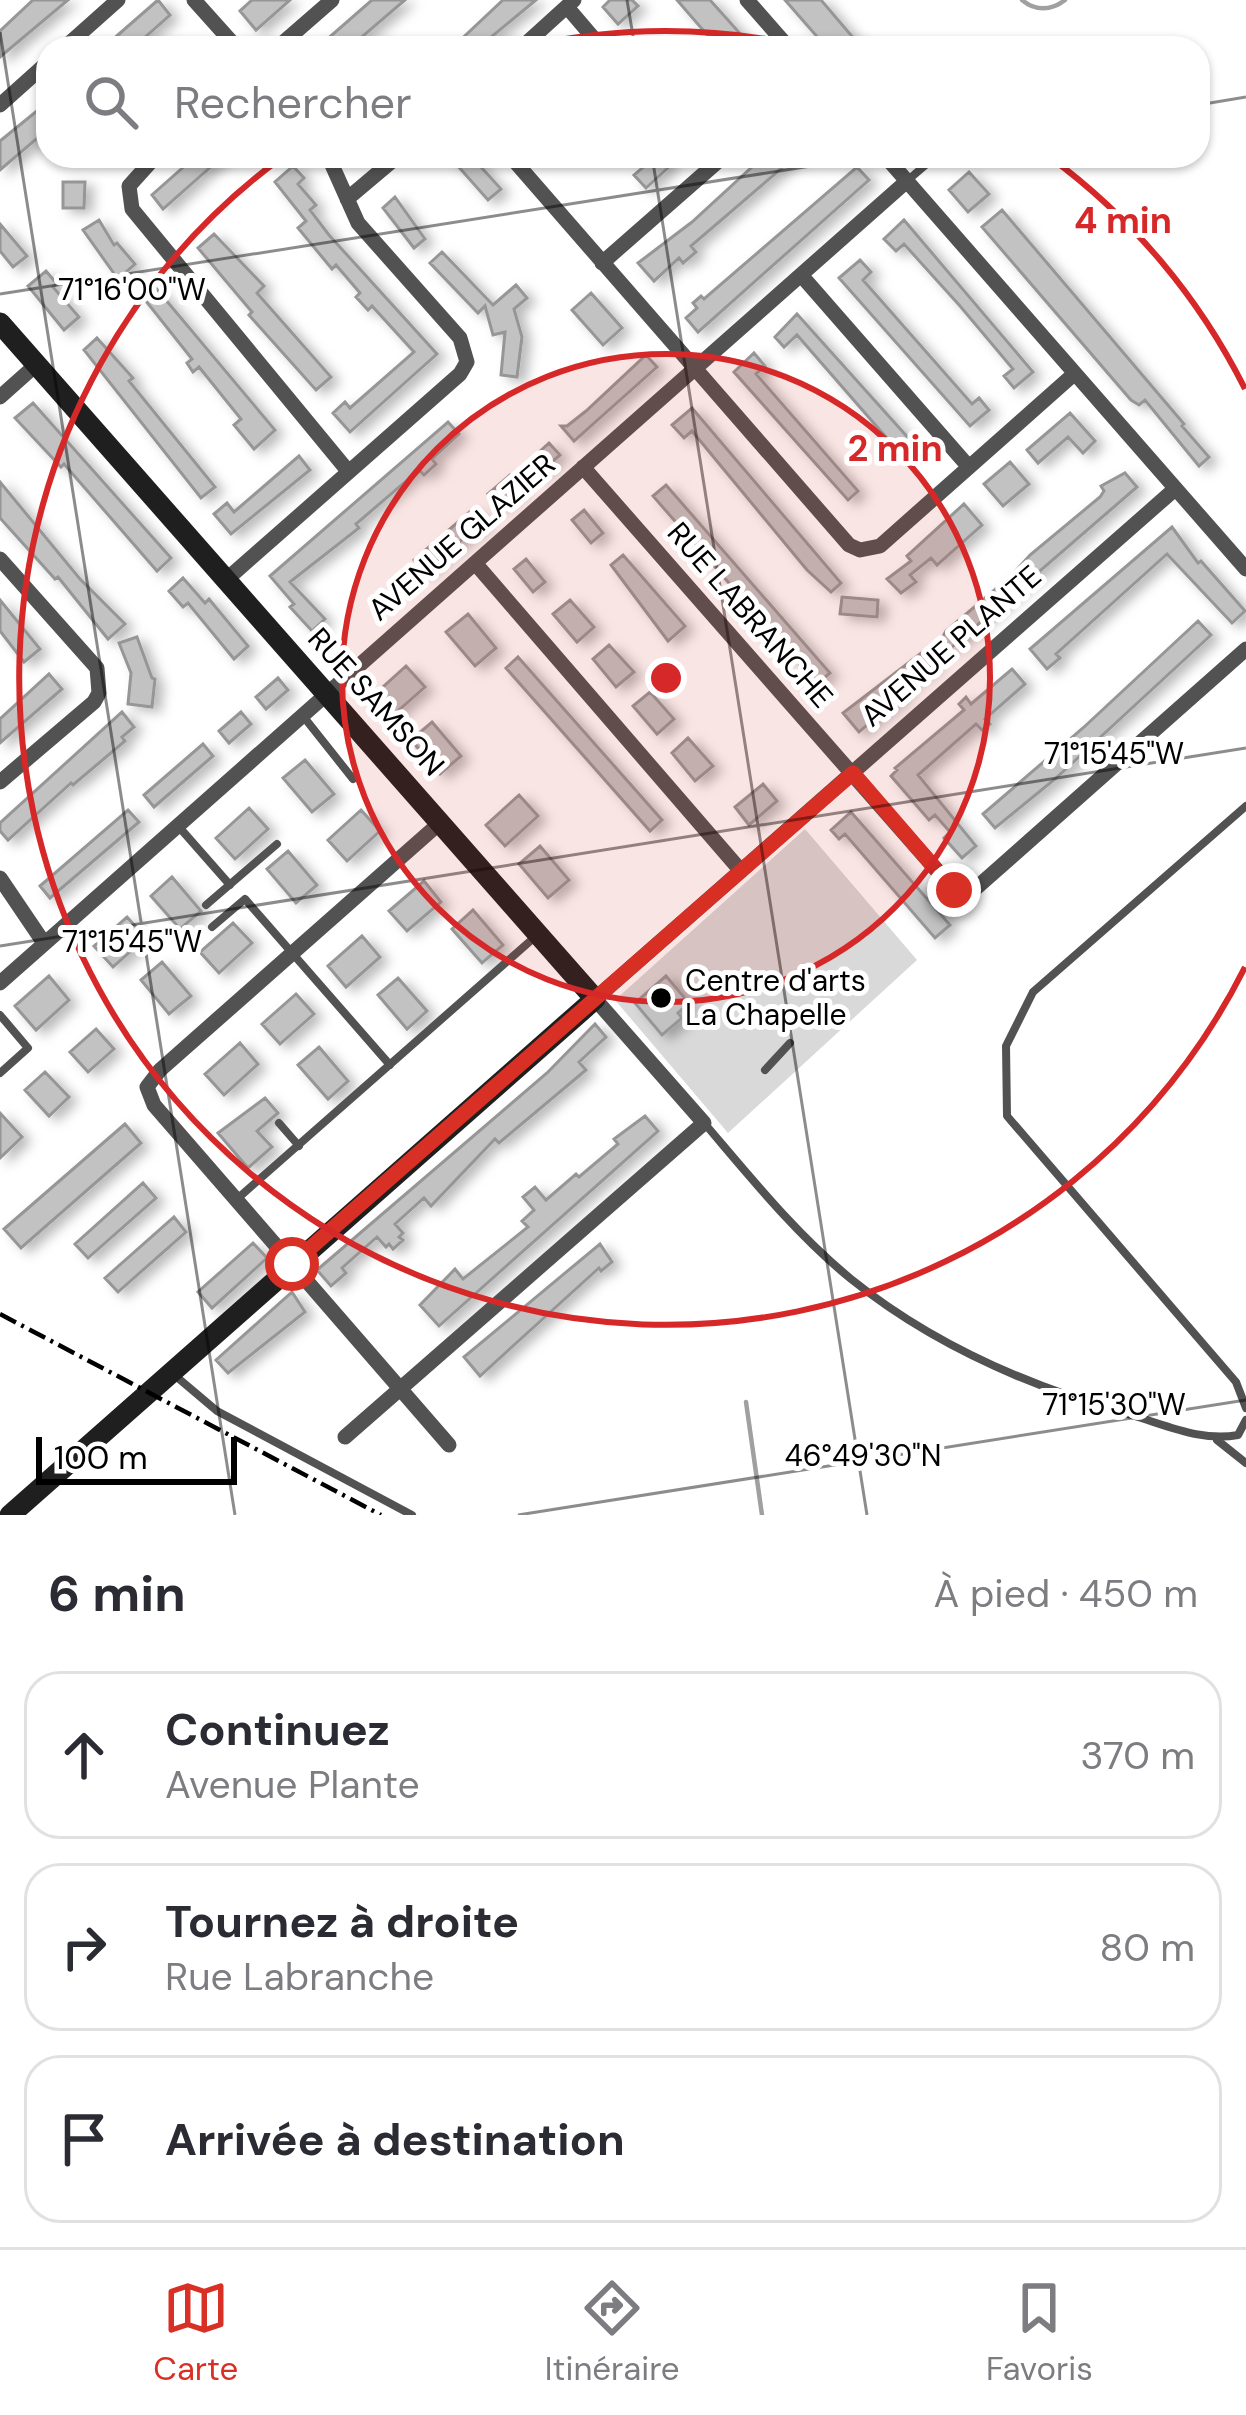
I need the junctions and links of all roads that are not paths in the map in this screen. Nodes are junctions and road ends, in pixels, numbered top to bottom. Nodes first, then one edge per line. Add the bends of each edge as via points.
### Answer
1 (118, 0) edge
2 (194, 0) edge
3 (332, 0) edge
4 (746, 0) edge
5 (570, 3) edge
6 (78, 36) edge
7 (226, 36) edge
8 (291, 36) edge
9 (534, 36) edge
10 (593, 36) edge
11 (778, 36) edge
12 (36, 73) edge
13 (0, 105) edge
14 (145, 168) edge
15 (333, 168) edge
16 (384, 168) edge
17 (520, 168) edge
18 (709, 168) edge
19 (896, 168) edge
20 (922, 168) edge
21 (707, 170) joint
22 (907, 181) junction
23 (347, 199) junction
24 (602, 262) junction
25 (800, 274) junction
26 (0, 323) edge
27 (37, 364) junction
28 (693, 368) junction
29 (1074, 374) junction
30 (0, 397) edge
31 (584, 466) junction
32 (968, 466) junction
33 (348, 471) junction
34 (1175, 489) junction
35 (0, 559) edge
36 (475, 563) junction
37 (1246, 569) edge
38 (226, 580) junction
39 (1246, 650) edge
40 (327, 692) junction
41 (302, 715) junction
42 (853, 773) junction
43 (353, 779) dead end
44 (0, 782) edge
45 (1246, 806) edge
46 (442, 821) junction
47 (178, 826) junction
48 (277, 844) dead end
49 (741, 872) junction
50 (0, 878) edge
51 (230, 885) junction
52 (206, 905) dead end
53 (212, 927) dead end
54 (538, 935) junction
55 (44, 944) junction
56 (291, 953) junction
57 (0, 982) edge
58 (595, 999) junction
59 (0, 1015) edge
60 (790, 1043) dead end
61 (390, 1065) junction
62 (765, 1070) dead end
63 (0, 1073) edge
64 (279, 1123) dead end
65 (704, 1123) junction
66 (299, 1146) junction
67 (236, 1200) junction
68 (292, 1264) junction
69 (1246, 1371) edge
70 (171, 1372) junction
71 (1236, 1382) junction
72 (400, 1388) junction
73 (1246, 1408) edge
74 (1246, 1420) edge
75 (345, 1437) dead end
76 (1216, 1439) junction
77 (449, 1445) dead end
78 (1246, 1463) edge
79 (10, 1515) edge
80 (412, 1515) edge

1 - 6 street
2 - 7 street
3 - 8 street
4 - 11 street
5 - 9 street
5 - 10 street
12 - 13 street
14 - 33 street via 129,186 132,209
15 - 23 street
16 - 23 street
17 - 24 street
18 - 21 street
19 - 22 street
20 - 22 lane
21 - 24 street
22 - 25 street, AVENUE GLAZIER
22 - 29 street
23 - 33 street via 358,223 460,338 467,362
24 - 28 street
25 - 28 street, AVENUE GLAZIER
25 - 32 street
26 - 27 street, RUE SAMSON
27 - 30 street
27 - 38 street, RUE SAMSON
28 - 31 street, AVENUE GLAZIER
28 - 32 street via 860,550 880,546
29 - 32 street
29 - 34 street
31 - 36 street, AVENUE GLAZIER
31 - 42 street, RUE LABRANCHE
33 - 38 street
34 - 37 street
34 - 42 street, AVENUE PLANTE
35 - 44 street via 100,680 94,702
36 - 40 street, AVENUE GLAZIER
36 - 49 street
38 - 40 street, RUE SAMSON
39 - 42 street, RUE LABRANCHE via 964,894
40 - 41 street, AVENUE GLAZIER
40 - 46 street, RUE SAMSON
41 - 43 lane
41 - 47 street, AVENUE GLAZIER
42 - 49 street, AVENUE PLANTE
45 - 71 lane via 1033,992 1006,1046 1007,1116
46 - 54 street, RUE SAMSON
46 - 56 street
47 - 51 lane
47 - 55 street, AVENUE GLAZIER
48 - 51 lane
49 - 58 street, AVENUE PLANTE
50 - 55 street
51 - 52 lane
53 - 56 lane via 245,899
54 - 58 street, RUE SAMSON
54 - 61 lane
55 - 57 street, AVENUE GLAZIER
56 - 61 lane
56 - 67 street via 146,1088
58 - 65 street, RUE SAMSON
58 - 68 street, AVENUE PLANTE
59 - 63 lane via 28,1048
60 - 62 lane
61 - 66 lane
64 - 66 lane
65 - 72 street
65 - 76 lane via 847,1276 902,1317 1015,1375
66 - 67 lane
67 - 68 street
68 - 70 street, AVENUE PLANTE
68 - 72 street
69 - 71 lane
70 - 79 street, AVENUE PLANTE
70 - 80 lane via 218,1411
71 - 73 lane
72 - 75 street
72 - 77 street
74 - 76 lane via 1238,1435
76 - 78 lane

